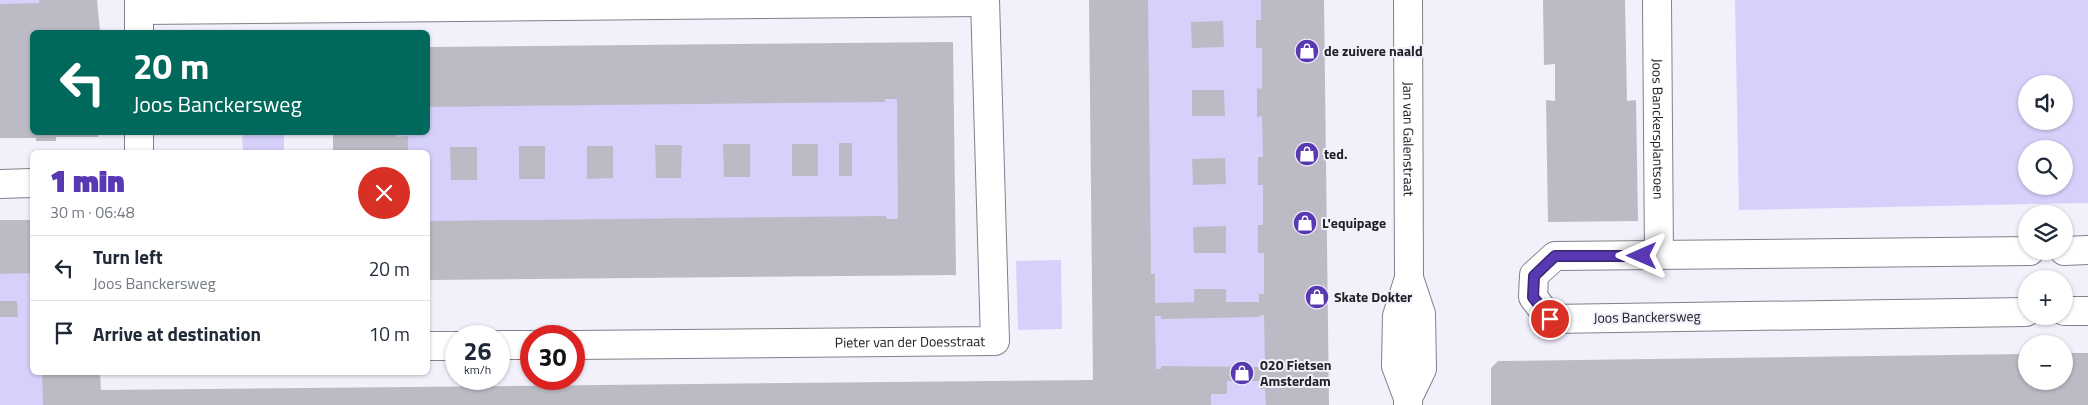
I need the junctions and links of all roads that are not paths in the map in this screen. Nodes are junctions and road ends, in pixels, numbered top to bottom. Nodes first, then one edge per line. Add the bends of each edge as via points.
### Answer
1 (1408, 0) edge
2 (1657, 0) edge
3 (985, 1) edge
4 (139, 14) edge
5 (139, 135) edge
6 (139, 150) edge
7 (30, 183) edge
8 (0, 184) edge
9 (2088, 250) edge
10 (2018, 251) edge
11 (2073, 251) edge
12 (1659, 256) junction
13 (2073, 311) edge
14 (2088, 311) edge
15 (2018, 312) edge
16 (585, 345) edge
17 (430, 346) edge
18 (445, 346) edge
19 (1408, 402) edge

1 - 19 street, Jan van Galenstraat via 1409,278 1397,316 1396,366
2 - 12 street, Joos Banckersplantsoen
3 - 4 street
3 - 16 street, Pieter van der Doesstraat via 995,341
5 - 6 street
7 - 8 street
9 - 11 street
10 - 12 street, Joos Banckersweg
12 - 15 street, Joos Banckersweg via 1555,256 1534,276 1533,297 1550,319
13 - 14 street
17 - 18 street

